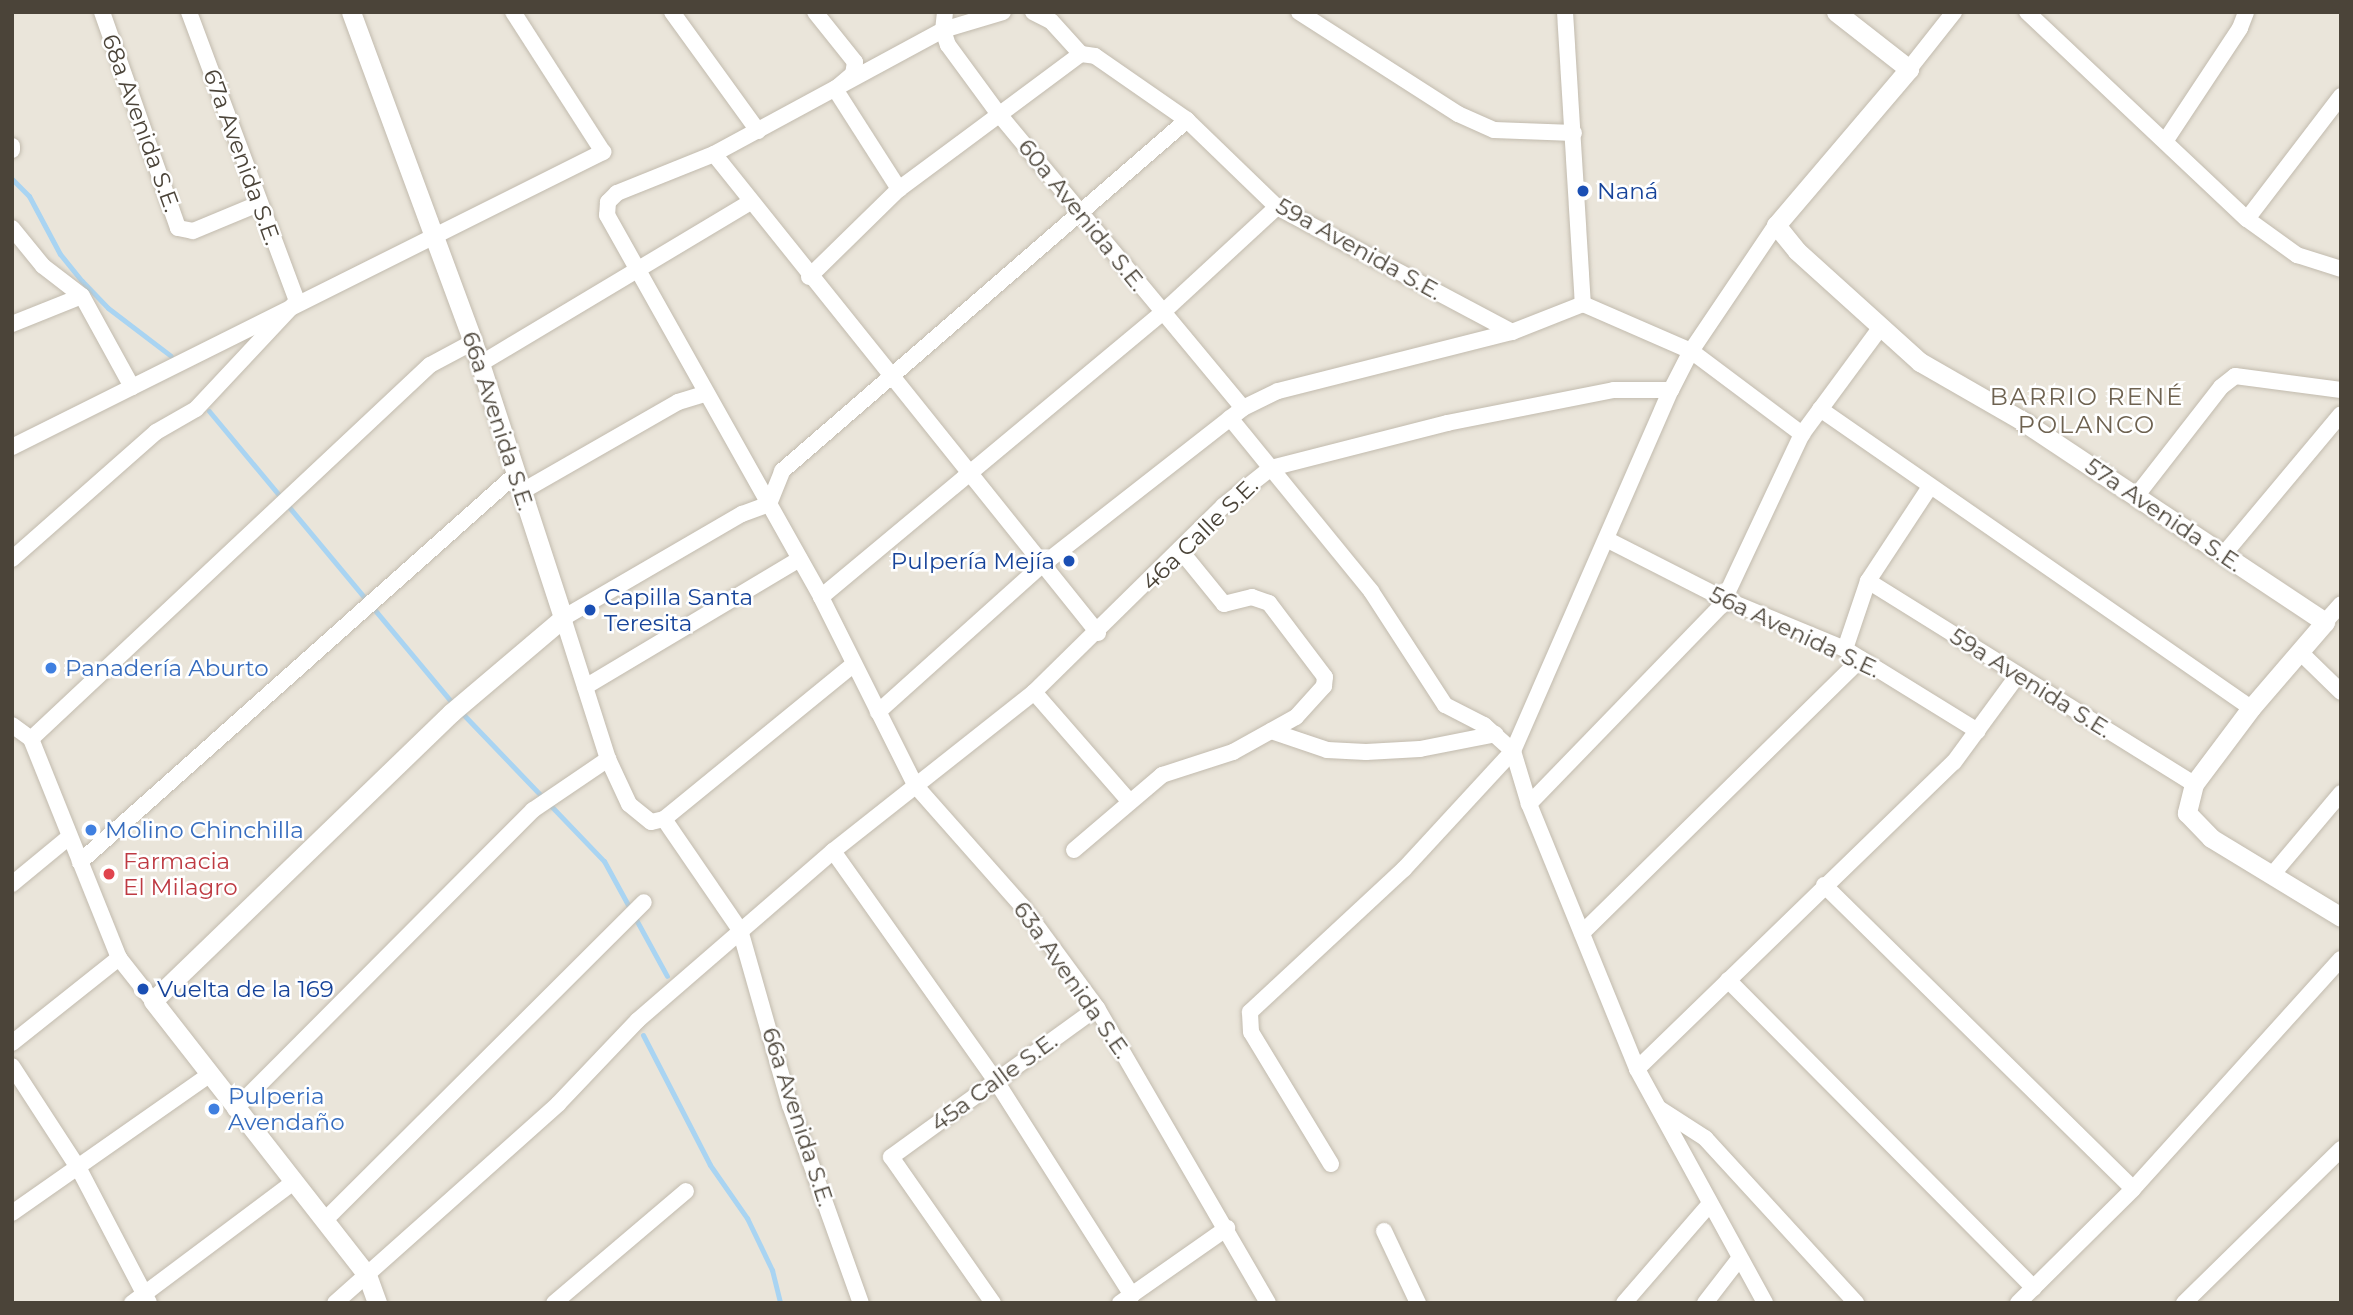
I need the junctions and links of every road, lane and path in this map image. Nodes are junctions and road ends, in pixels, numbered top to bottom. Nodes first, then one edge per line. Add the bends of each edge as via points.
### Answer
1 (102, 12) edge
2 (188, 12) edge
3 (351, 12) edge
4 (672, 12) edge
5 (815, 12) edge
6 (944, 12) edge
7 (1003, 12) edge
8 (1033, 12) edge
9 (1299, 12) edge
10 (1566, 12) edge
11 (1836, 12) edge
12 (1954, 12) edge
13 (2027, 12) edge
14 (2246, 12) edge
15 (516, 13) edge
16 (943, 30) junction
17 (1081, 54) junction
18 (1909, 69) junction
19 (835, 89) junction
20 (2341, 96) edge
21 (998, 113) junction
22 (1187, 120) junction
23 (758, 131) junction
24 (1574, 133) junction
25 (2166, 140) junction
26 (714, 154) junction
27 (899, 189) junction
28 (751, 202) junction
29 (258, 204) junction
30 (1277, 207) junction
31 (1084, 212) junction
32 (2247, 219) junction
33 (1776, 225) junction
34 (12, 228) edge
35 (433, 235) junction
36 (2339, 266) edge
37 (639, 267) junction
38 (808, 276) junction
39 (82, 296) junction
40 (297, 301) junction
41 (1583, 304) junction
42 (1161, 314) junction
43 (12, 324) edge
44 (1881, 327) junction
45 (1513, 332) junction
46 (473, 342) junction
47 (1691, 351) junction
48 (480, 364) junction
49 (894, 377) junction
50 (132, 387) junction
51 (1671, 390) junction
52 (2341, 390) edge
53 (707, 393) junction
54 (1820, 409) junction
55 (1236, 413) junction
56 (2341, 414) edge
57 (1802, 434) junction
58 (12, 447) edge
59 (1271, 468) junction
60 (970, 477) junction
61 (518, 484) junction
62 (1929, 488) junction
63 (2137, 495) junction
64 (769, 504) junction
65 (1608, 540) junction
66 (1181, 551) junction
67 (2224, 554) junction
68 (12, 559) edge
69 (800, 559) junction
70 (1041, 566) junction
71 (1868, 581) junction
72 (821, 597) junction
73 (1724, 600) junction
74 (2341, 604) edge
75 (563, 618) junction
76 (2326, 622) junction
77 (1098, 634) junction
78 (1844, 649) junction
79 (2300, 652) junction
80 (1861, 659) junction
81 (854, 664) junction
82 (2018, 675) junction
83 (585, 687) junction
84 (1034, 692) junction
85 (2341, 692) edge
86 (2251, 708) junction
87 (878, 712) junction
88 (12, 725) edge
89 (1271, 731) junction
90 (1978, 731) junction
91 (1496, 734) junction
92 (31, 739) junction
93 (1513, 751) junction
94 (608, 759) junction
95 (2194, 784) junction
96 (915, 785) junction
97 (2341, 793) edge
98 (1129, 801) junction
99 (1529, 804) junction
100 (657, 820) junction
101 (69, 837) junction
102 (1074, 850) dead end
103 (833, 851) junction
104 (80, 862) junction
105 (2272, 875) junction
106 (12, 884) edge
107 (1824, 885) junction
108 (644, 902) dead end
109 (2341, 917) edge
110 (740, 930) junction
111 (1581, 933) junction
112 (119, 958) junction
113 (2341, 959) edge
114 (1728, 980) junction
115 (153, 1001) junction
116 (1097, 1008) junction
117 (12, 1043) edge
118 (12, 1066) edge
119 (1636, 1069) junction
120 (209, 1075) junction
121 (996, 1081) junction
122 (1657, 1107) junction
123 (235, 1109) junction
124 (2341, 1149) edge
125 (1331, 1164) dead end
126 (79, 1168) junction
127 (294, 1182) junction
128 (2133, 1189) junction
129 (686, 1191) dead end
130 (1708, 1206) junction
131 (12, 1213) edge
132 (325, 1220) junction
133 (1227, 1228) junction
134 (1384, 1231) dead end
135 (1739, 1259) junction
136 (367, 1275) junction
137 (2034, 1288) junction
138 (1126, 1299) edge
139 (142, 1300) edge
140 (335, 1303) edge
141 (377, 1303) edge
142 (554, 1303) edge
143 (861, 1303) edge
144 (993, 1303) edge
145 (1268, 1303) edge
146 (1418, 1303) edge
147 (1624, 1303) edge
148 (1705, 1303) edge
149 (1765, 1303) edge
150 (1856, 1303) edge
151 (2018, 1303) edge
152 (2185, 1303) edge

1 - 29 street, 68a Avenida S.E. via 183,232
2 - 29 street, 67a Avenida S.E.
3 - 35 street, 66a Avenida S.E.
4 - 23 street
5 - 19 street via 855,62 853,74
6 - 16 street
7 - 16 street
8 - 17 street via 1051,20
9 - 24 street via 1458,114 1494,130
10 - 24 street
11 - 18 street
12 - 18 street
13 - 25 street
14 - 25 street
15 - 35 street via 603,152
16 - 19 street
16 - 21 street, 60a Avenida S.E. via 948,45
17 - 21 street
17 - 22 street, 59a Avenida S.E. via 1095,56
18 - 33 street
19 - 23 street
19 - 27 street
20 - 32 street
21 - 27 street
21 - 31 street, 60a Avenida S.E.
22 - 30 street, 59a Avenida S.E.
22 - 31 street
23 - 26 street
24 - 41 street
25 - 32 street
26 - 28 street
26 - 37 street via 617,193 608,202 607,215
27 - 38 street
28 - 37 street
28 - 38 street
29 - 40 street, 67a Avenida S.E.
30 - 42 street
30 - 45 street, 59a Avenida S.E.
31 - 42 street, 60a Avenida S.E.
31 - 49 street
32 - 36 street via 2297,255
33 - 44 street, 57a Avenida S.E. via 1797,251
33 - 47 street
34 - 39 street via 43,266
35 - 40 street
35 - 46 street, 66a Avenida S.E.
37 - 48 street
37 - 53 street
38 - 49 street
39 - 43 street
39 - 50 street
40 - 50 street
40 - 68 street via 196,409 156,432
41 - 45 street
41 - 47 street
42 - 55 street, 60a Avenida S.E.
42 - 60 street
44 - 54 street
44 - 63 street, 57a Avenida S.E. via 1950,383 2021,420
45 - 55 street via 1278,391
46 - 48 street, 66a Avenida S.E.
46 - 92 street via 430,365
47 - 51 street
47 - 57 street
48 - 61 street, 66a Avenida S.E.
49 - 60 street
49 - 64 street via 782,471
50 - 58 street
51 - 59 street, 46a Calle S.E. via 1614,390 1472,418
51 - 65 street
52 - 63 street via 2235,376 2221,387
53 - 61 street via 678,402
53 - 64 street
54 - 57 street
54 - 62 street
55 - 59 street, 60a Avenida S.E.
55 - 70 street
56 - 67 street
57 - 73 street
59 - 66 street, 46a Calle S.E. via 1223,506
59 - 91 street, 60a Avenida S.E. via 1371,591 1445,705
60 - 70 street
60 - 72 street
61 - 75 street, 66a Avenida S.E.
61 - 104 street
62 - 71 street
62 - 86 street
63 - 67 street, 57a Avenida S.E.
64 - 69 street
64 - 75 street via 742,514
65 - 73 street, 56a Avenida S.E.
65 - 93 street
66 - 77 street, 46a Calle S.E.
66 - 89 street via 1224,604 1252,597 1269,603 1325,677 1318,698
67 - 76 street, 57a Avenida S.E.
69 - 72 street
69 - 83 street
70 - 77 street
70 - 87 street
71 - 78 street
71 - 82 street, 59a Avenida S.E.
72 - 81 street
73 - 78 street, 56a Avenida S.E.
73 - 99 street
74 - 76 street
75 - 83 street, 66a Avenida S.E.
75 - 115 street via 451,713
76 - 79 street
77 - 84 street, 46a Calle S.E.
78 - 80 street, 56a Avenida S.E.
79 - 85 street
79 - 86 street
80 - 90 street, 56a Avenida S.E.
80 - 111 street
81 - 87 street
81 - 100 street
82 - 90 street
82 - 95 street, 59a Avenida S.E.
83 - 94 street, 66a Avenida S.E.
84 - 96 street, 46a Calle S.E.
84 - 98 street
86 - 95 street
87 - 96 street, 63a Avenida S.E.
88 - 92 street
89 - 91 street via 1326,750 1366,752 1420,749
89 - 98 street via 1233,752 1162,775
90 - 107 street via 1954,762
91 - 93 street, 60a Avenida S.E.
92 - 101 street
93 - 99 street
93 - 125 street via 1404,869 1250,1012 1251,1032
94 - 100 street, 66a Avenida S.E. via 629,804
94 - 123 street via 533,810
95 - 105 street via 2187,813 2211,838
96 - 103 street, 46a Calle S.E.
96 - 116 street, 63a Avenida S.E. via 1022,906
97 - 105 street
98 - 102 street
99 - 111 street
100 - 110 street, 66a Avenida S.E.
101 - 104 street
101 - 106 street
103 - 110 street, 46a Calle S.E.
103 - 121 street
104 - 112 street
105 - 109 street
107 - 114 street
107 - 128 street
108 - 132 street
110 - 136 street, 46a Calle S.E. via 638,1020 558,1104
110 - 143 street, 66a Avenida S.E. via 790,1105
111 - 119 street
112 - 115 street
112 - 117 street
113 - 128 street
114 - 119 street
114 - 137 street
115 - 120 street
116 - 121 street, 45a Calle S.E.
116 - 133 street, 63a Avenida S.E.
118 - 126 street
119 - 122 street
120 - 123 street
120 - 126 street
121 - 138 street
121 - 144 street, 45a Calle S.E. via 891,1157
122 - 130 street
122 - 150 street via 1705,1138
123 - 127 street
124 - 152 street
126 - 131 street
126 - 139 street
127 - 132 street
127 - 139 street
128 - 137 street
129 - 142 street
130 - 135 street
130 - 147 street
132 - 136 street
133 - 138 street
133 - 145 street, 63a Avenida S.E.
134 - 146 street
135 - 148 street
135 - 149 street
136 - 140 street, 46a Calle S.E.
136 - 141 street
137 - 151 street

